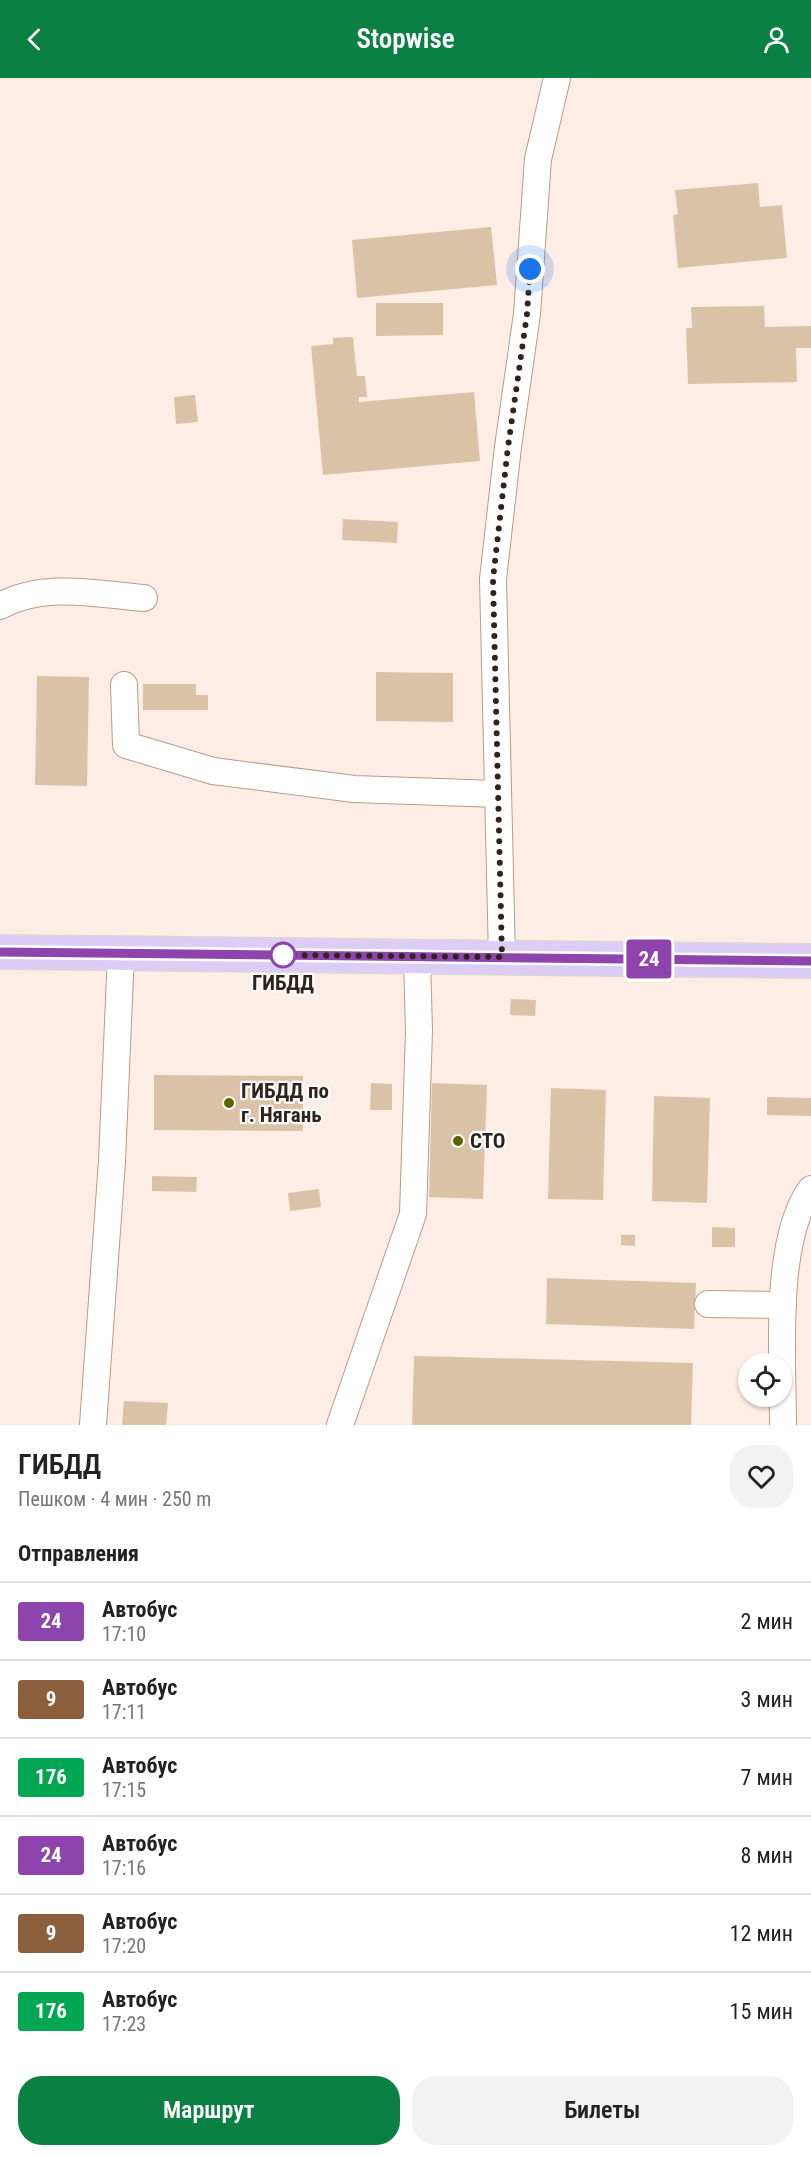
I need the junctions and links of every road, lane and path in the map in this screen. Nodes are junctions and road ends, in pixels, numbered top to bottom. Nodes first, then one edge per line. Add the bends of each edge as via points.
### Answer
1 (557, 78) edge
2 (144, 597) dead end
3 (0, 606) edge
4 (124, 685) dead end
5 (498, 794) junction
6 (0, 952) edge
7 (121, 953) junction
8 (417, 956) junction
9 (502, 957) junction
10 (811, 961) edge
11 (811, 1189) edge
12 (708, 1304) dead end
13 (783, 1305) junction
14 (93, 1425) edge
15 (340, 1425) edge
16 (783, 1425) edge

1 - 5 lane via 538,159 527,314 493,579
2 - 3 lane via 43,591 19,596
4 - 5 lane via 126,745 213,771 354,789
5 - 9 lane
6 - 7 main road
7 - 8 main road
7 - 14 lane via 112,1161
8 - 9 main road
8 - 15 lane via 419,1031 413,1214
9 - 10 main road
11 - 13 lane via 803,1199 791,1232
12 - 13 lane
13 - 16 lane

